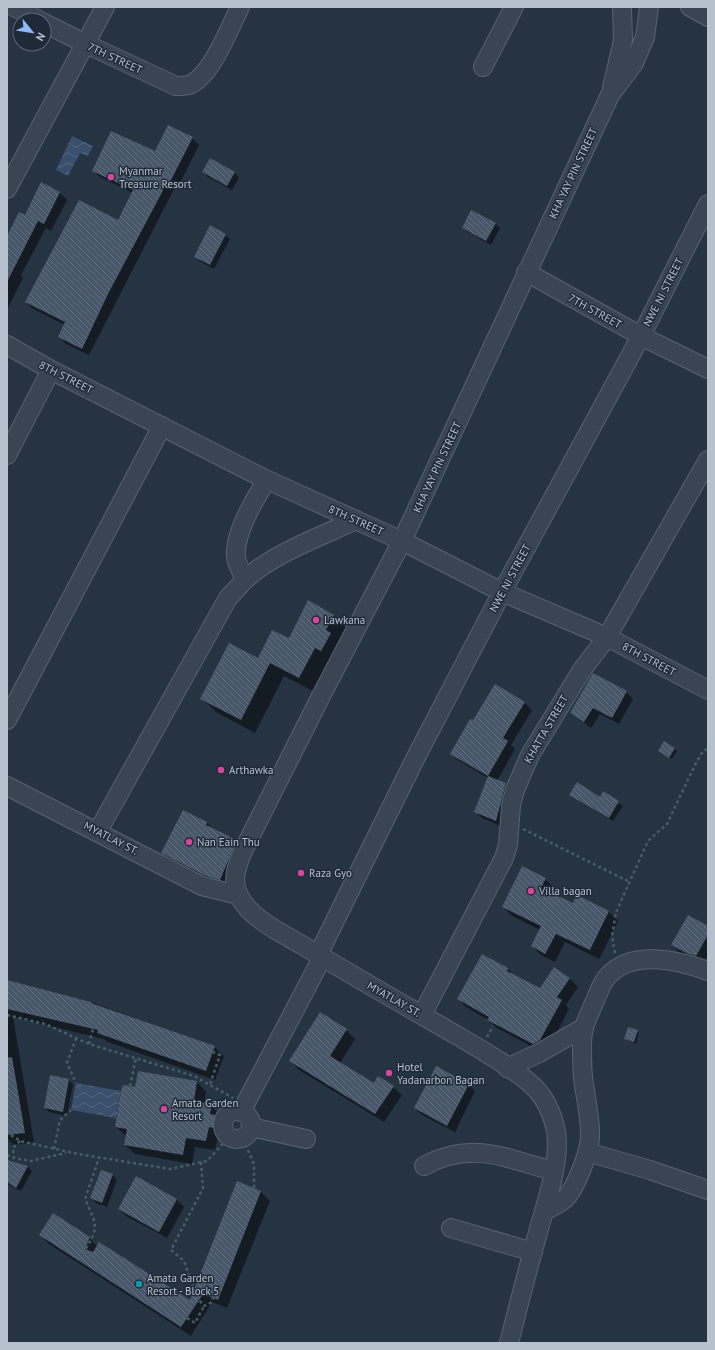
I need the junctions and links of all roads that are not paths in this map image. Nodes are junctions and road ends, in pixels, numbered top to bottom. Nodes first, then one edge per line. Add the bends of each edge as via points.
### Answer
1 (14, 7) edge
2 (105, 7) edge
3 (240, 7) edge
4 (514, 7) edge
5 (622, 7) edge
6 (649, 7) edge
7 (690, 7) edge
8 (24, 12) edge
9 (708, 17) edge
10 (52, 26) edge
11 (86, 44) junction
12 (483, 67) dead end
13 (610, 95) junction
14 (7, 189) edge
15 (708, 204) edge
16 (526, 272) junction
17 (641, 336) junction
18 (7, 345) edge
19 (708, 369) edge
20 (51, 370) junction
21 (162, 426) junction
22 (7, 455) edge
23 (708, 460) edge
24 (267, 480) junction
25 (356, 520) junction
26 (402, 541) junction
27 (245, 579) junction
28 (502, 592) junction
29 (607, 637) junction
30 (708, 690) edge
31 (7, 720) edge
32 (7, 786) edge
33 (98, 831) junction
34 (238, 895) junction
35 (320, 956) junction
36 (708, 971) edge
37 (422, 1015) junction
38 (583, 1028) junction
39 (507, 1068) junction
40 (243, 1108) junction
41 (241, 1134) junction
42 (306, 1139) dead end
43 (587, 1152) junction
44 (424, 1166) dead end
45 (553, 1171) junction
46 (708, 1190) edge
47 (544, 1211) junction
48 (451, 1228) dead end
49 (532, 1252) junction
50 (508, 1343) edge

1 - 8 street
2 - 11 street
3 - 11 street, 7TH STREET via 221,48 197,80 188,85 176,86
4 - 12 street
5 - 13 street via 623,40
6 - 13 street, KHA YAY PIN STREET via 645,37 634,63
7 - 9 street
10 - 11 street, 7TH STREET
11 - 14 street
13 - 16 street, KHA YAY PIN STREET
15 - 17 street, NWE NI STREET
16 - 17 street, 7TH STREET
16 - 26 street, KHA YAY PIN STREET
17 - 19 street, 7TH STREET
17 - 28 street, NWE NI STREET
18 - 20 street, 8TH STREET
20 - 21 street, 8TH STREET
20 - 22 street
21 - 24 street, 8TH STREET
21 - 31 street
23 - 29 street, KHATTA STREET
24 - 25 street, 8TH STREET
24 - 27 street via 253,502 236,549 236,558
25 - 26 street, 8TH STREET
25 - 27 street via 303,544
26 - 28 street, 8TH STREET
26 - 34 street, KHA YAY PIN STREET via 243,851 236,873 235,885
27 - 33 street via 228,598
28 - 29 street, 8TH STREET
28 - 35 street, NWE NI STREET via 405,780
29 - 30 street, 8TH STREET
29 - 37 street, KHATTA STREET via 582,670 530,755 511,805 511,823 504,858
32 - 33 street, MYATLAY ST.
33 - 34 street, MYATLAY ST. via 202,886
34 - 35 street, MYATLAY ST. via 261,920
35 - 37 street, MYATLAY ST.
35 - 40 street, NWE NI STREET
36 - 38 street via 688,964 649,959 632,961 618,967 602,983
37 - 39 street, MYATLAY ST.
38 - 39 street via 539,1054
38 - 43 street via 583,1077 590,1138
39 - 45 street, MYATLAY ST. via 526,1080 542,1096 552,1119 556,1141
40 - 41 street via 249,1117
40 - 41 street via 231,1112 224,1119 223,1129
41 - 42 street
43 - 46 street
43 - 47 street via 577,1178 565,1198 556,1206
44 - 45 street via 440,1157 475,1151 495,1154
45 - 47 street, MYATLAY ST.
47 - 49 street, MYATLAY ST.
48 - 49 street
49 - 50 street, MYATLAY ST.

